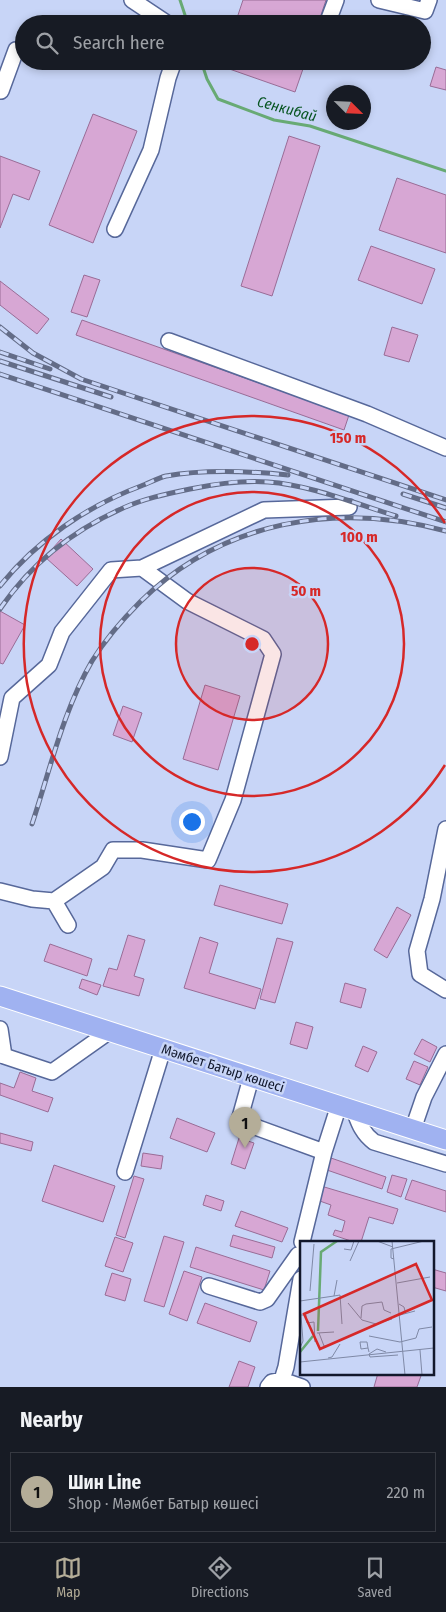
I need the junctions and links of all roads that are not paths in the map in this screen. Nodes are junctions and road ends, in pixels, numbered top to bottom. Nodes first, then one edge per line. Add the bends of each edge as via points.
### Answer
1 (132, 0) edge
2 (336, 0) edge
3 (379, 0) edge
4 (429, 0) edge
5 (154, 15) edge
6 (330, 15) edge
7 (15, 53) edge
8 (171, 70) edge
9 (1, 91) edge
10 (115, 228) dead end
11 (169, 341) dead end
12 (446, 448) edge
13 (349, 507) dead end
14 (142, 568) junction
15 (0, 757) edge
16 (446, 829) edge
17 (0, 891) edge
18 (54, 901) junction
19 (68, 925) dead end
20 (446, 990) edge
21 (0, 996) edge
22 (0, 1029) edge
23 (110, 1032) junction
24 (164, 1049) junction
25 (446, 1054) edge
26 (251, 1078) junction
27 (346, 1108) junction
28 (413, 1129) junction
29 (446, 1140) edge
30 (324, 1152) junction
31 (446, 1164) edge
32 (125, 1172) dead end
33 (303, 1241) edge
34 (300, 1252) edge
35 (300, 1285) edge
36 (209, 1286) dead end
37 (282, 1380) junction
38 (268, 1387) edge
39 (302, 1387) edge

1 - 5 street
2 - 6 street
3 - 4 street via 425,11
7 - 9 street
8 - 10 street via 151,150
11 - 12 street via 367,414
13 - 14 street via 264,510
14 - 15 street via 111,570 62,632 49,665 12,698
14 - 18 street via 187,601 263,639 273,654 265,686 233,800 208,860 142,850 113,850 103,868
16 - 20 street via 432,899 417,951 420,974
17 - 18 street
18 - 19 street
21 - 23 main road, Мәмбет Батыр көшесі
22 - 23 street via 4,1056 52,1072
23 - 24 main road, Мәмбет Батыр көшесі
24 - 26 main road, Мәмбет Батыр көшесі
24 - 32 street
25 - 28 street via 424,1097
26 - 27 main road, Мәмбет Батыр көшесі
26 - 30 street via 239,1121
27 - 28 main road, Мәмбет Батыр көшесі
27 - 30 street
27 - 31 street via 374,1142
28 - 29 main road, Мәмбет Батыр көшесі
30 - 33 street
34 - 36 street via 267,1299 260,1302
35 - 37 street
37 - 38 street via 272,1382
37 - 39 street

